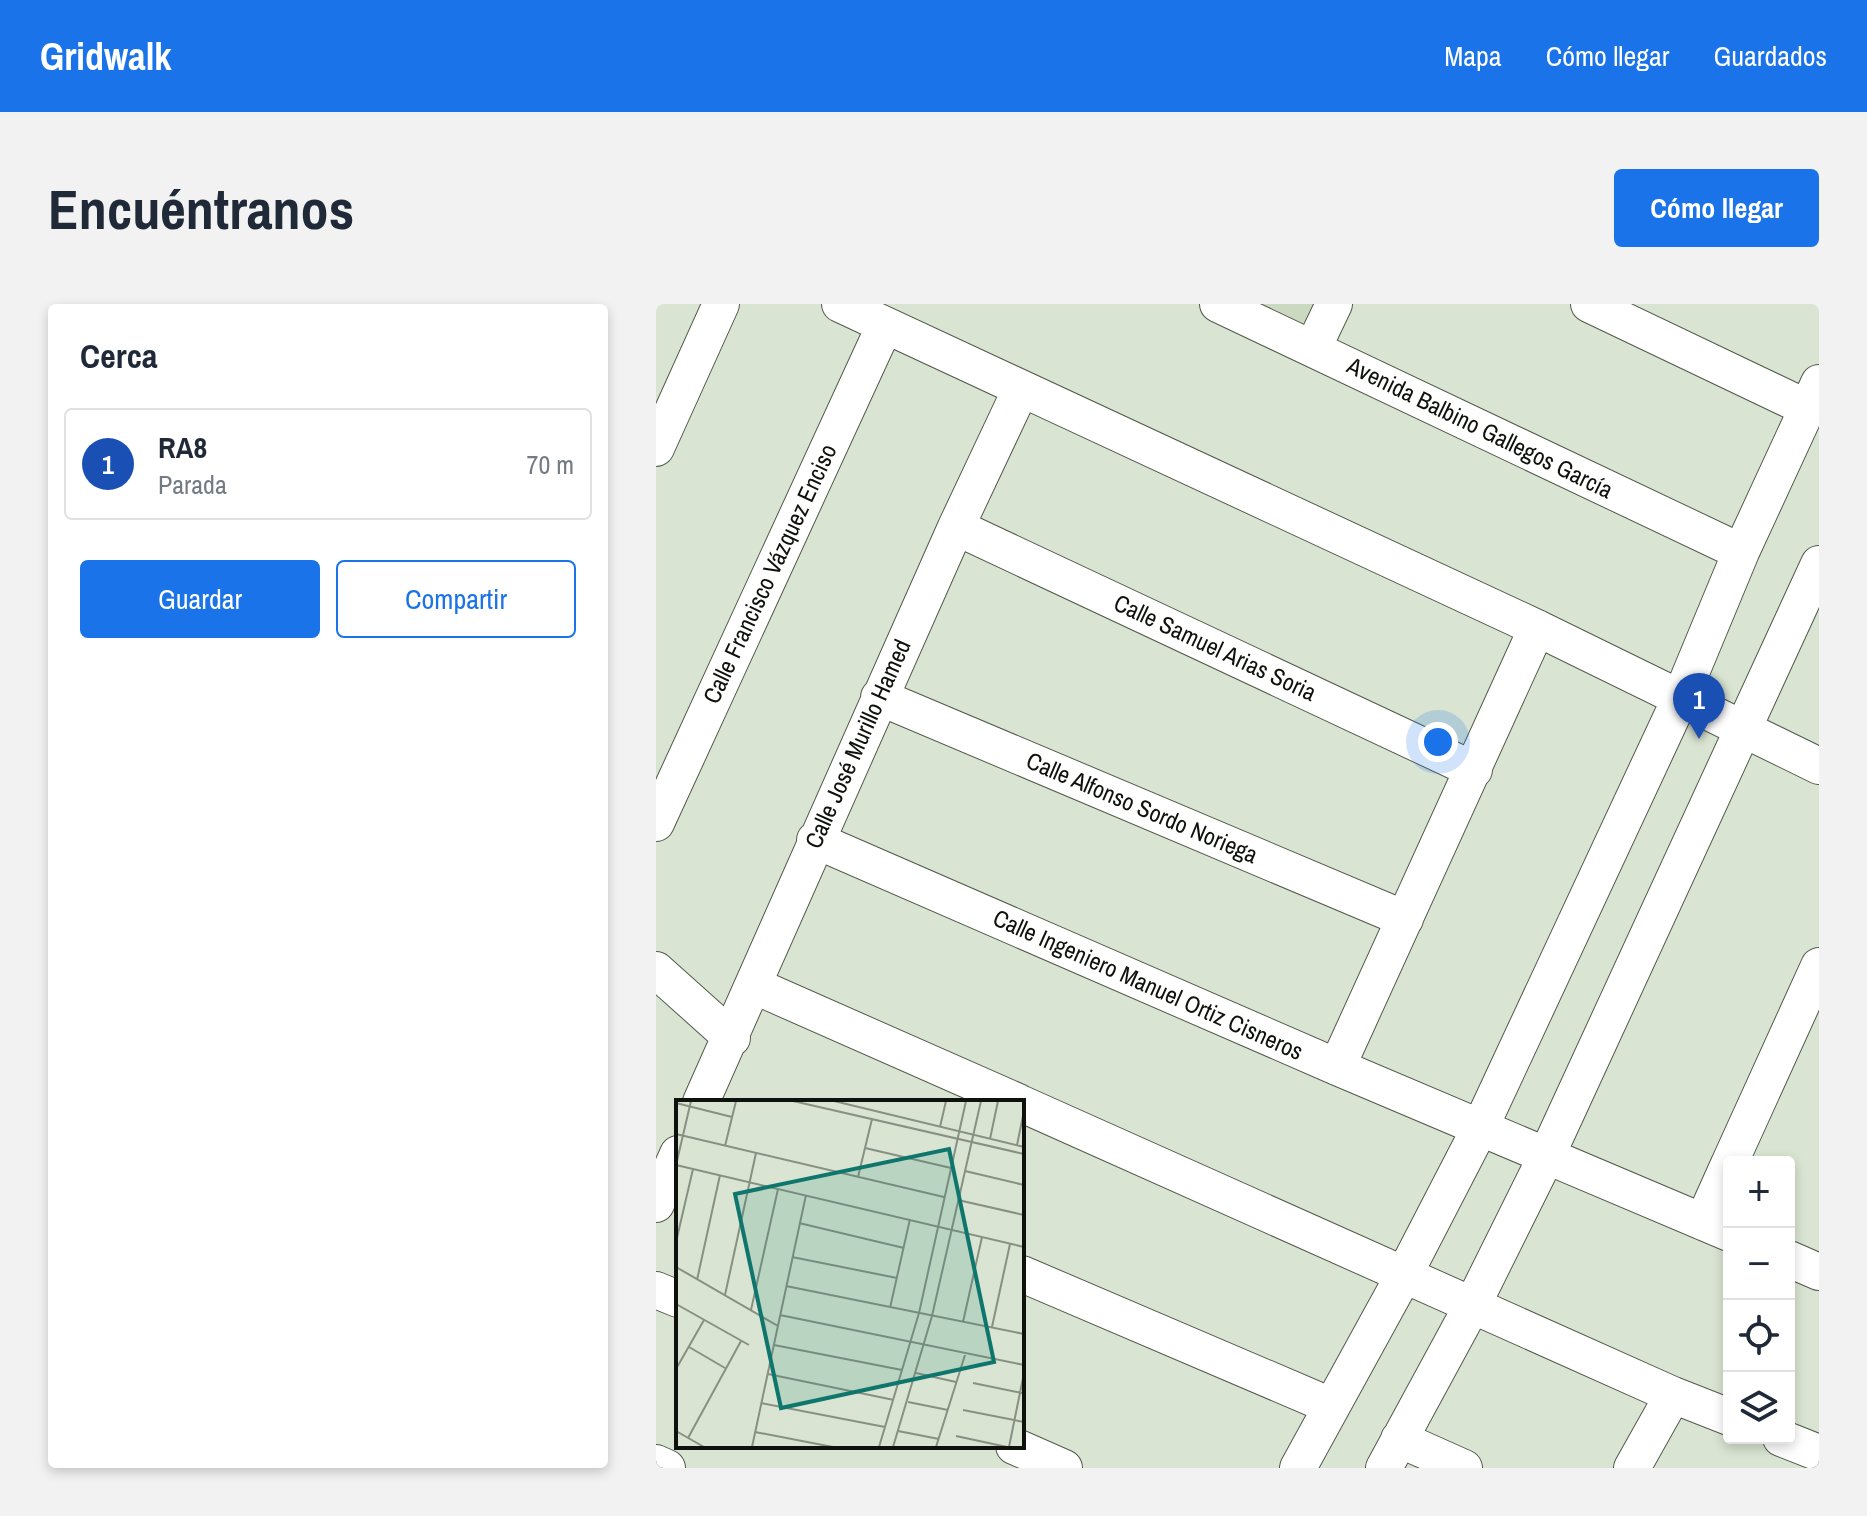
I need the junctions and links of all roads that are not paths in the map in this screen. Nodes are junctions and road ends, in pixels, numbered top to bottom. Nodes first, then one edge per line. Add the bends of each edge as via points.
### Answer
1 (721, 304) edge
2 (840, 304) edge
3 (1218, 304) edge
4 (1334, 304) edge
5 (1589, 304) edge
6 (885, 325) junction
7 (1313, 348) junction
8 (1021, 389) junction
9 (1813, 395) edge
10 (656, 448) edge
11 (956, 527) junction
12 (1741, 552) junction
13 (1816, 578) edge
14 (1537, 628) junction
15 (879, 697) junction
16 (1680, 699) junction
17 (1744, 730) junction
18 (1819, 766) edge
19 (1474, 770) junction
20 (656, 823) edge
21 (815, 840) junction
22 (1405, 919) junction
23 (1819, 966) edge
24 (656, 970) edge
25 (755, 986) junction
26 (732, 1038) junction
27 (1337, 1067) junction
28 (702, 1100) edge
29 (1013, 1100) edge
30 (1024, 1105) edge
31 (1480, 1128) junction
32 (1733, 1156) edge
33 (1546, 1157) junction
34 (676, 1159) edge
35 (1723, 1196) edge
36 (656, 1204) edge
37 (1716, 1228) edge
38 (1795, 1262) edge
39 (1819, 1272) edge
40 (1405, 1273) junction
41 (1024, 1275) edge
42 (656, 1290) edge
43 (676, 1298) edge
44 (1473, 1304) junction
45 (1673, 1395) junction
46 (1331, 1406) junction
47 (1723, 1415) edge
48 (1795, 1444) edge
49 (1019, 1448) edge
50 (1819, 1453) edge
51 (1391, 1454) edge
52 (656, 1463) edge
53 (667, 1468) edge
54 (1064, 1468) edge
55 (1298, 1468) edge
56 (1464, 1468) edge
57 (1632, 1468) edge

1 - 10 street
2 - 6 street
3 - 7 street, Avenida Balbino Gallegos García
4 - 7 street
5 - 9 street
6 - 8 street
6 - 20 street, Calle Francisco Vázquez Enciso
7 - 12 street, Avenida Balbino Gallegos García
8 - 11 street, Calle José Murillo Hamed
8 - 14 street
9 - 12 street
11 - 15 street, Calle José Murillo Hamed
11 - 19 street, Calle Samuel Arias Soria
12 - 16 street
13 - 17 street
14 - 16 street
14 - 19 street
15 - 21 street, Calle José Murillo Hamed
15 - 22 street, Calle Alfonso Sordo Noriega
16 - 17 street
16 - 31 street
17 - 18 street
17 - 33 street
19 - 22 street
21 - 25 street, Calle José Murillo Hamed
21 - 27 street, Calle Ingeniero Manuel Ortiz Cisneros
22 - 27 street
23 - 32 street
24 - 26 street
25 - 26 street, Calle José Murillo Hamed
25 - 29 street
26 - 28 street, Calle José Murillo Hamed
27 - 31 street, Calle Ingeniero Manuel Ortiz Cisneros
30 - 40 street
31 - 33 street, Calle Ingeniero Manuel Ortiz Cisneros
31 - 40 street
33 - 37 street, Calle Ingeniero Manuel Ortiz Cisneros
33 - 44 street
34 - 36 street
35 - 37 street
38 - 39 street
40 - 44 street
40 - 46 street
41 - 46 street
42 - 43 street
44 - 45 street
44 - 51 street
45 - 47 street
45 - 57 street
46 - 55 street
48 - 50 street
49 - 54 street
51 - 56 street
52 - 53 street

